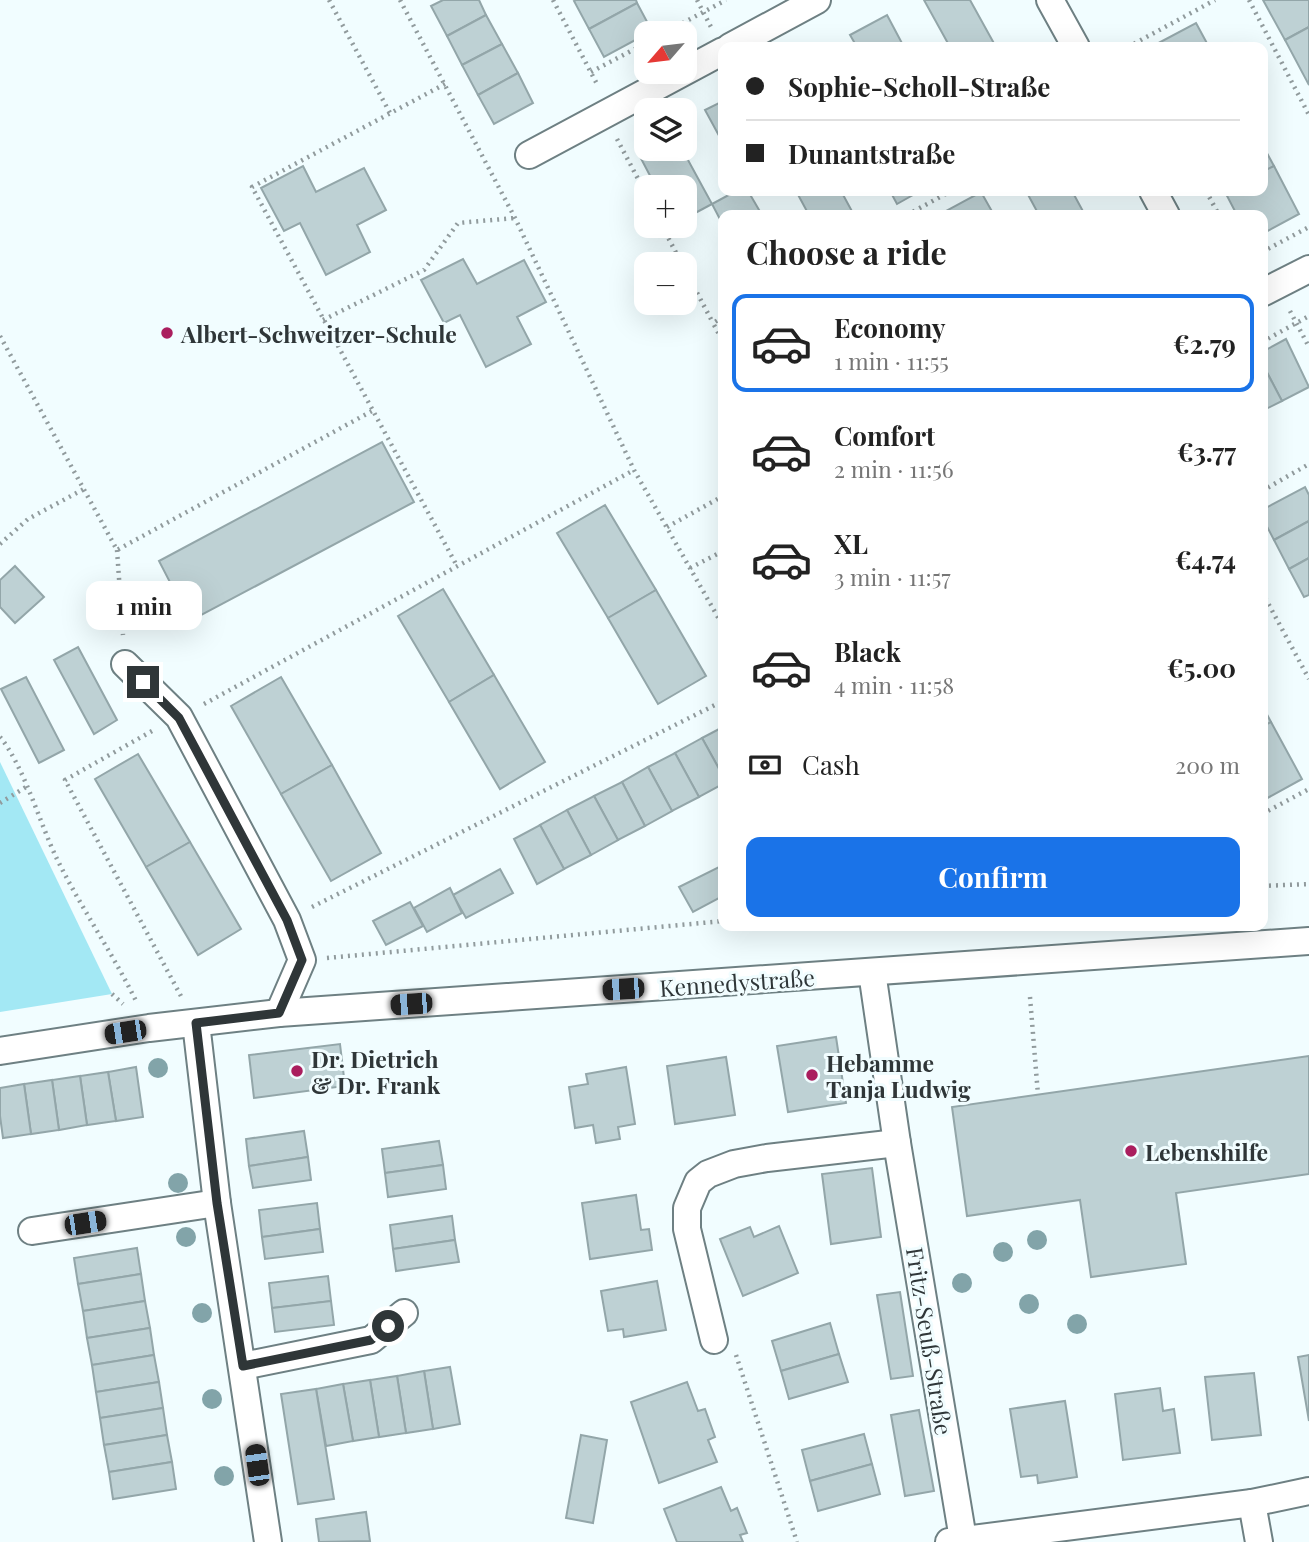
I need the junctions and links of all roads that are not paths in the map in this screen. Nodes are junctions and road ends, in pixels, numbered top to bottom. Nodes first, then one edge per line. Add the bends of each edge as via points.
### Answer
1 (817, 0) edge
2 (1050, 0) edge
3 (739, 42) edge
4 (1073, 42) edge
5 (718, 54) edge
6 (529, 155) dead end
7 (1309, 269) edge
8 (1270, 289) edge
9 (125, 664) road end
10 (1309, 941) edge
11 (872, 972) junction
12 (279, 1013) junction
13 (196, 1023) junction
14 (0, 1051) edge
15 (897, 1143) junction
16 (217, 1203) junction
17 (32, 1231) dead end
18 (404, 1313) dead end
19 (714, 1340) road end
20 (243, 1366) junction
21 (1309, 1491) edge
22 (1252, 1503) junction
23 (956, 1541) edge
24 (268, 1542) edge
25 (1259, 1542) edge

1 - 3 street
2 - 4 street
5 - 6 street
7 - 8 street
9 - 12 street via 179,718 287,920 302,960
10 - 11 street, Kennedystraße
11 - 12 street, Kennedystraße
11 - 15 street, Fritz-Seuß-Straße
12 - 13 street, Kennedystraße
13 - 14 street, Kennedystraße
13 - 16 street
15 - 19 street via 767,1157 734,1164 698,1182 687,1208 687,1229
15 - 23 street, Fritz-Seuß-Straße
16 - 17 street
16 - 20 street
18 - 20 street via 371,1340
20 - 24 street
21 - 22 street, Fritz-Seuß-Straße
22 - 23 street, Fritz-Seuß-Straße
22 - 25 street

